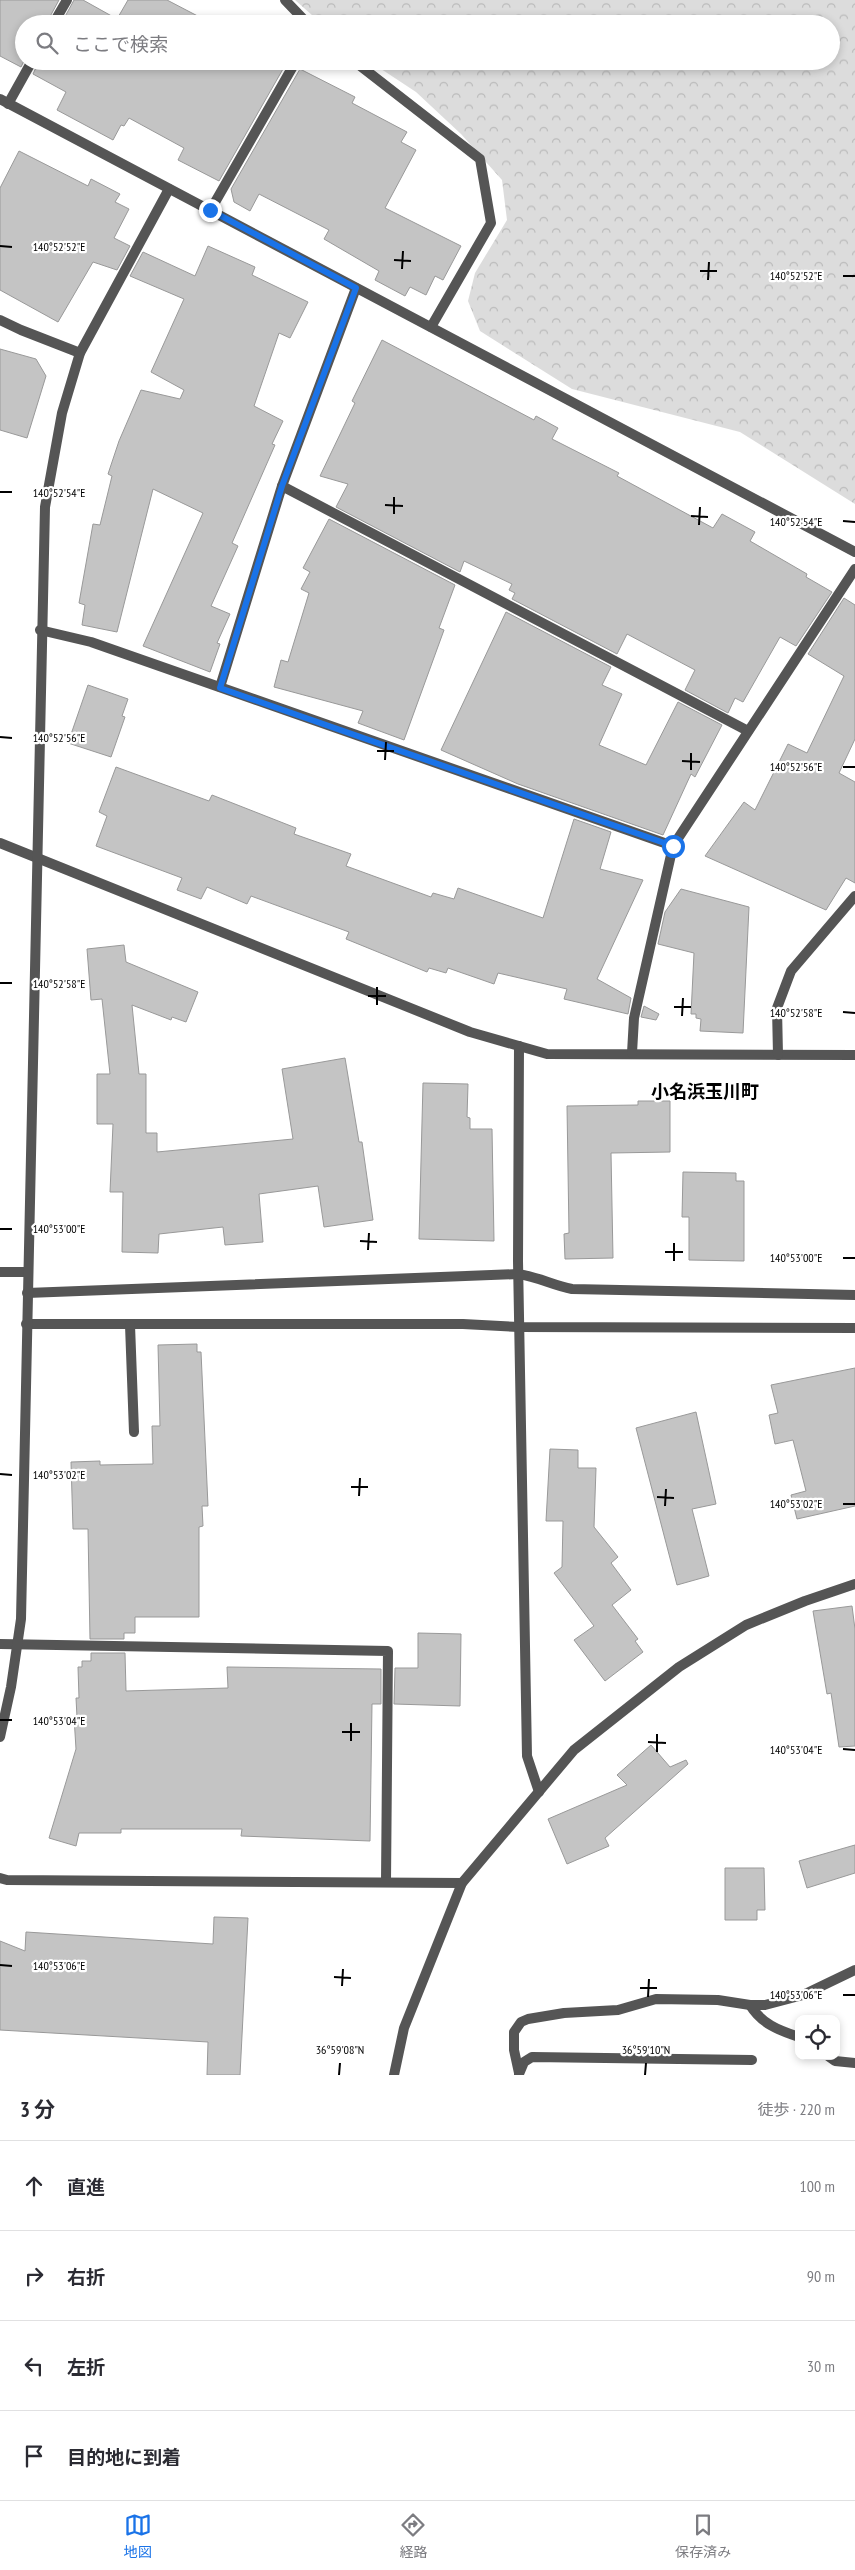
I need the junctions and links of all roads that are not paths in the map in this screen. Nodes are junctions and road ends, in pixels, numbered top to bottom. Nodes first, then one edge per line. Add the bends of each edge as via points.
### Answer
1 (67, 0) edge
2 (284, 0) edge
3 (58, 15) edge
4 (299, 15) edge
5 (26, 70) edge
6 (291, 70) edge
7 (366, 70) edge
8 (4, 101) edge
9 (169, 189) junction
10 (210, 210) junction
11 (356, 288) junction
12 (0, 320) edge
13 (431, 328) junction
14 (80, 353) junction
15 (282, 486) junction
16 (855, 552) edge
17 (855, 569) edge
18 (40, 630) junction
19 (220, 688) junction
20 (748, 731) junction
21 (0, 844) edge
22 (673, 846) junction
23 (36, 859) junction
24 (855, 896) edge
25 (519, 1046) junction
26 (632, 1053) junction
27 (778, 1055) junction
28 (855, 1055) edge
29 (0, 1272) edge
30 (27, 1272) junction
31 (518, 1274) junction
32 (27, 1293) junction
33 (855, 1295) edge
34 (26, 1324) junction
35 (130, 1324) junction
36 (519, 1327) junction
37 (855, 1328) edge
38 (134, 1432) dead end
39 (855, 1584) edge
40 (0, 1644) edge
41 (18, 1645) junction
42 (0, 1736) edge
43 (539, 1792) junction
44 (0, 1878) edge
45 (386, 1882) junction
46 (462, 1883) junction
47 (855, 1970) edge
48 (750, 2005) junction
49 (795, 2035) edge
50 (752, 2060) dead end
51 (834, 2060) edge
52 (855, 2063) edge
53 (519, 2074) edge
54 (394, 2075) edge

1 - 3 street
2 - 4 street
5 - 8 street
6 - 10 street
7 - 13 street via 480,159 491,224
8 - 9 street
9 - 10 street
9 - 14 street
10 - 11 street
11 - 13 street
11 - 15 street
12 - 14 street
13 - 16 street
14 - 18 street via 62,413 45,507
15 - 19 street
15 - 20 street
17 - 20 street
18 - 19 street via 91,642
18 - 23 street
19 - 22 street
20 - 22 street
21 - 23 street
22 - 26 street via 634,1018
23 - 25 street via 424,1015
23 - 30 street
24 - 27 street via 791,971 777,1008
25 - 26 street via 547,1054
25 - 31 street
26 - 27 street
27 - 28 street
29 - 30 street
30 - 32 street
31 - 32 street
31 - 33 street via 541,1277 554,1285 572,1289
31 - 36 street
32 - 34 street
34 - 35 street
34 - 41 street
35 - 36 street via 463,1324
35 - 38 street
36 - 37 street
36 - 43 street via 527,1756
39 - 43 street via 805,1600 746,1626 679,1667 574,1750
40 - 41 street
41 - 42 street
41 - 45 street via 388,1652
43 - 46 street
44 - 45 street
45 - 46 street
46 - 54 street via 404,2028
47 - 48 street via 804,1995 765,2005
48 - 49 street via 768,2025
48 - 53 street via 718,2000 656,2000 618,2010 528,2019 521,2022 514,2032
50 - 53 street via 532,2057 524,2062
51 - 52 street

